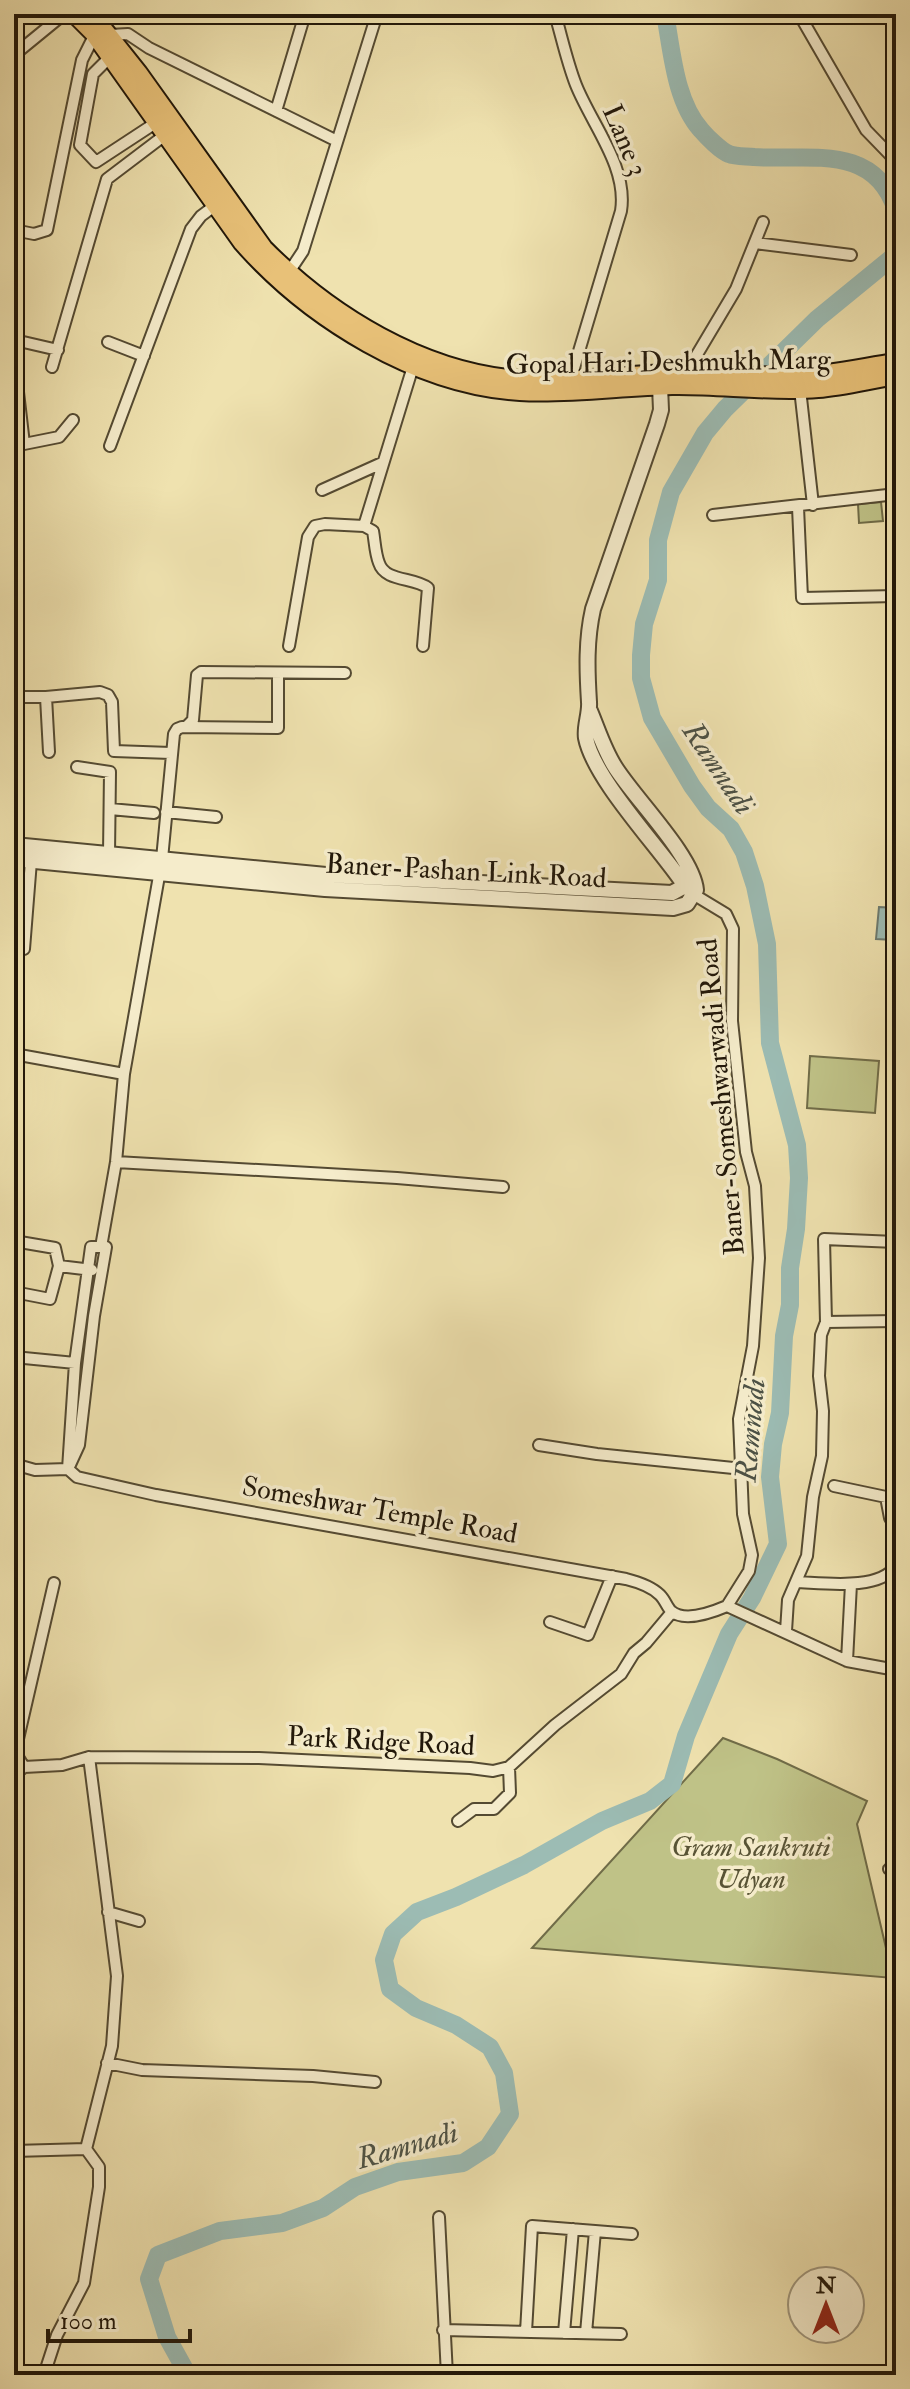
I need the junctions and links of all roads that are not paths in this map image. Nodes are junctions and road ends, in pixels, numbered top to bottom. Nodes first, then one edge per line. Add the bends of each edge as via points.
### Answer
1 (64, 14) edge
2 (305, 14) edge
3 (377, 14) edge
4 (555, 14) edge
5 (799, 14) edge
6 (92, 22) edge
7 (14, 55) edge
8 (110, 57) junction
9 (276, 111) junction
10 (161, 128) junction
11 (337, 141) junction
12 (896, 161) edge
13 (217, 204) junction
14 (763, 222) dead end
15 (14, 230) edge
16 (755, 243) junction
17 (851, 255) dead end
18 (289, 272) junction
19 (108, 342) dead end
20 (58, 350) junction
21 (144, 356) junction
22 (416, 358) junction
23 (896, 362) edge
24 (52, 367) dead end
25 (686, 373) junction
26 (896, 376) edge
27 (571, 378) junction
28 (729, 382) junction
29 (796, 385) junction
30 (660, 386) junction
31 (73, 420) dead end
32 (110, 446) dead end
33 (382, 463) junction
34 (322, 490) dead end
35 (896, 494) edge
36 (813, 505) junction
37 (798, 507) junction
38 (713, 515) dead end
39 (364, 526) junction
40 (896, 596) edge
41 (289, 646) dead end
42 (423, 646) dead end
43 (278, 673) junction
44 (345, 673) dead end
45 (14, 697) edge
46 (46, 697) junction
47 (186, 727) junction
48 (49, 752) dead end
49 (171, 753) junction
50 (77, 767) dead end
51 (110, 809) junction
52 (166, 812) junction
53 (154, 813) dead end
54 (216, 817) dead end
55 (14, 845) edge
56 (109, 854) junction
57 (14, 859) edge
58 (31, 861) junction
59 (161, 866) junction
60 (689, 892) junction
61 (24, 949) dead end
62 (14, 1054) edge
63 (124, 1074) junction
64 (14, 1089) edge
65 (14, 1102) edge
66 (116, 1162) junction
67 (503, 1187) dead end
68 (14, 1241) edge
69 (896, 1242) edge
70 (101, 1247) junction
71 (59, 1266) junction
72 (88, 1270) junction
73 (103, 1271) junction
74 (14, 1292) edge
75 (896, 1321) edge
76 (826, 1322) junction
77 (14, 1357) edge
78 (75, 1363) junction
79 (539, 1445) dead end
80 (14, 1464) edge
81 (68, 1469) junction
82 (743, 1469) junction
83 (834, 1486) dead end
84 (896, 1526) edge
85 (896, 1566) edge
86 (612, 1576) junction
87 (796, 1582) junction
88 (54, 1583) dead end
89 (851, 1584) junction
90 (727, 1606) junction
91 (672, 1612) junction
92 (550, 1622) dead end
93 (784, 1630) junction
94 (847, 1661) junction
95 (896, 1670) edge
96 (18, 1724) edge
97 (89, 1757) junction
98 (24, 1767) junction
99 (509, 1767) junction
100 (14, 1775) edge
101 (458, 1821) dead end
102 (108, 1912) junction
103 (139, 1921) dead end
104 (107, 2063) junction
105 (375, 2082) dead end
106 (86, 2149) junction
107 (14, 2151) edge
108 (439, 2217) dead end
109 (573, 2229) junction
110 (595, 2231) junction
111 (632, 2234) dead end
112 (443, 2330) junction
113 (526, 2332) junction
114 (564, 2333) junction
115 (586, 2333) junction
116 (621, 2334) dead end
117 (44, 2375) edge
118 (447, 2375) edge

1 - 7 street
2 - 9 street
3 - 11 street
4 - 27 street, Lane 3 via 576,85 619,177 623,198
5 - 12 street via 866,130
6 - 8 main road, Gopal Hari Deshmukh Marg
6 - 9 street via 128,34
6 - 15 street via 47,230
6 - 18 main road, Gopal Hari Deshmukh Marg via 253,235
8 - 10 main road, Gopal Hari Deshmukh Marg
8 - 10 street via 93,74 80,145 96,162
9 - 11 street
10 - 13 main road, Gopal Hari Deshmukh Marg
10 - 20 street via 107,179
11 - 18 street via 303,251
13 - 21 street via 191,229
13 - 22 main road, Gopal Hari Deshmukh Marg via 242,243 281,282 348,333
14 - 16 street
16 - 17 street
16 - 25 street via 736,289
18 - 22 main road, Gopal Hari Deshmukh Marg via 340,312
19 - 21 street
20 - 24 street
20 - 31 street via 19,341 15,366 24,444 59,437
21 - 32 street
22 - 27 main road, Gopal Hari Deshmukh Marg via 496,377
22 - 30 main road, Gopal Hari Deshmukh Marg via 474,385 520,392
22 - 33 street
23 - 29 main road, Gopal Hari Deshmukh Marg
25 - 27 main road, Gopal Hari Deshmukh Marg
25 - 28 main road, Gopal Hari Deshmukh Marg
26 - 29 main road, Gopal Hari Deshmukh Marg via 819,389
28 - 29 main road, Gopal Hari Deshmukh Marg
28 - 30 main road, Gopal Hari Deshmukh Marg
29 - 36 street
30 - 60 street via 657,424 588,632 586,736 593,759
33 - 34 street
33 - 39 street
35 - 36 street
36 - 37 street
37 - 38 street
37 - 40 street via 802,598
39 - 41 street via 325,524 315,526 308,537
39 - 42 street via 373,531 380,568 386,574 428,588
43 - 44 street
43 - 47 street via 198,674 193,720
43 - 47 street via 278,728
45 - 46 street
46 - 48 street
46 - 49 street via 108,695 114,751
47 - 49 street via 177,729
49 - 52 street
50 - 51 street via 110,772
51 - 53 street
51 - 56 street
52 - 54 street
52 - 59 street
55 - 56 street, Baner-Pashan Link Road
56 - 59 street, Baner-Pashan Link Road
57 - 58 street, Baner-Pashan Link Road
58 - 59 street, Baner-Pashan Link Road
58 - 61 street
59 - 60 street, Baner-Pashan Link Road via 325,889 673,908 687,904
59 - 63 street
60 - 82 street, Baner-Someshwarwadi Road via 726,914 733,929 732,1021 746,1152 755,1186 759,1258 753,1346 739,1419
62 - 63 street
63 - 66 street
64 - 65 street
66 - 67 street
66 - 70 street
68 - 71 street via 55,1248
69 - 76 street via 824,1239
70 - 72 street via 91,1247
70 - 73 street via 106,1247
71 - 72 street
71 - 74 street via 50,1299
72 - 73 street
72 - 78 street
73 - 81 street via 79,1445
75 - 76 street
76 - 87 street via 819,1376 822,1456 807,1556
77 - 78 street
78 - 81 street
79 - 82 street
80 - 81 street, Someshwar Temple Road via 35,1470
81 - 86 street, Someshwar Temple Road via 77,1477 156,1495
82 - 90 street, Baner-Someshwarwadi Road via 743,1514 752,1555 749,1571
83 - 84 street via 886,1497
85 - 89 street via 887,1576
86 - 91 street, Someshwar Temple Road via 651,1588
86 - 92 street via 588,1635
87 - 89 street
87 - 93 street
88 - 96 street
89 - 94 street
90 - 91 street via 694,1616
90 - 93 street
91 - 99 street, Park Ridge Road via 621,1674
93 - 94 street
94 - 95 street
96 - 98 street via 15,1752
97 - 98 street, Park Ridge Road
97 - 99 street, Park Ridge Road via 259,1758 493,1771
97 - 102 street
98 - 100 street
99 - 101 street via 510,1793 494,1809 474,1809
102 - 103 street
102 - 104 street via 117,1976
104 - 105 street via 142,2070
104 - 106 street
106 - 107 street
106 - 117 street via 99,2167 99,2187 84,2283 57,2335
108 - 112 street
109 - 110 street
109 - 113 street via 532,2226
109 - 114 street
110 - 111 street
110 - 115 street
112 - 113 street
112 - 118 street
113 - 114 street
114 - 115 street
115 - 116 street

